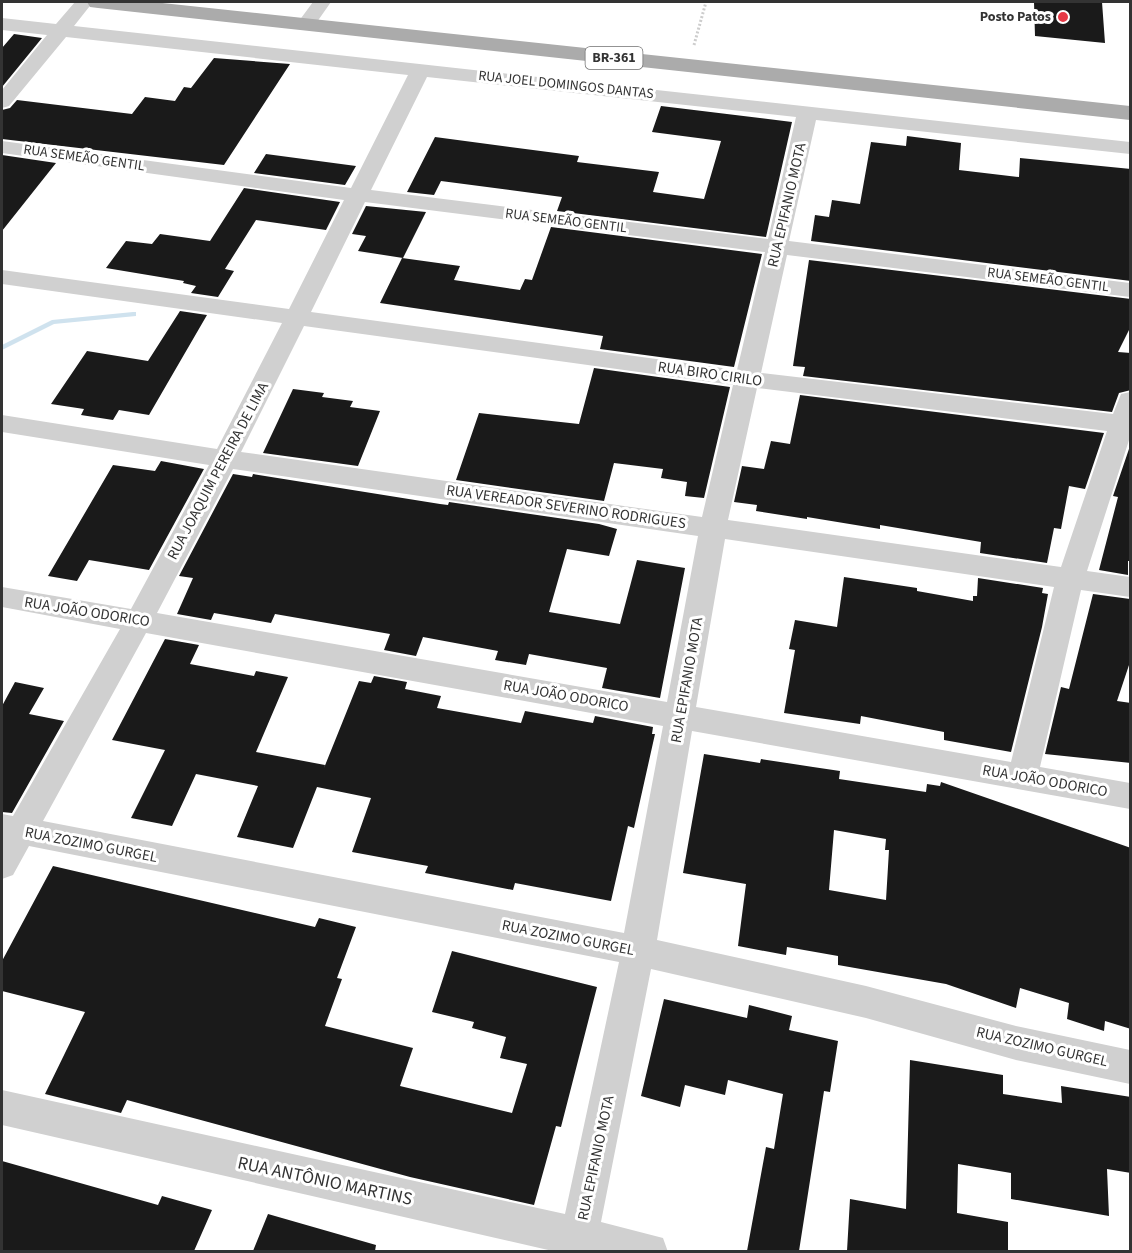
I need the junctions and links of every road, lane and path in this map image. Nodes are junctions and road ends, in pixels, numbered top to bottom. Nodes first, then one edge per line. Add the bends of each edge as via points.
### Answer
1 (84, 2) edge
2 (98, 2) edge
3 (322, 2) edge
4 (706, 2) edge
5 (2, 24) edge
6 (305, 25) junction
7 (61, 30) junction
8 (688, 66) junction
9 (421, 69) junction
10 (2, 102) edge
11 (808, 111) junction
12 (1131, 113) edge
13 (2, 147) edge
14 (1131, 148) edge
15 (357, 195) junction
16 (778, 247) junction
17 (2, 277) edge
18 (1131, 290) edge
19 (298, 318) junction
20 (746, 379) junction
21 (1128, 416) edge
22 (2, 423) edge
23 (225, 459) junction
24 (713, 528) junction
25 (1070, 580) junction
26 (1131, 587) edge
27 (2, 597) edge
28 (139, 620) junction
29 (681, 716) junction
30 (1022, 778) junction
31 (1131, 796) edge
32 (10, 829) edge
33 (2, 865) edge
34 (638, 951) junction
35 (1131, 1067) edge
36 (2, 1108) edge
37 (578, 1244) edge
38 (649, 1251) edge

1 - 7 street
2 - 6 main road, BR-361
3 - 6 street
4 - 8 path
5 - 7 street, RUA JOEL DOMINGOS DANTAS
6 - 8 main road, BR-361
7 - 9 street, RUA JOEL DOMINGOS DANTAS
7 - 10 street
8 - 12 main road, BR-361
9 - 11 street, RUA JOEL DOMINGOS DANTAS
9 - 15 street, RUA JOAQUIM PEREIRA DE LIMA
11 - 14 street, RUA JOEL DOMINGOS DANTAS
11 - 16 street, RUA EPIFANIO MOTA
13 - 15 street, RUA SEMEÃO GENTIL
15 - 16 street, RUA SEMEÃO GENTIL
15 - 19 street, RUA JOAQUIM PEREIRA DE LIMA
16 - 18 street, RUA SEMEÃO GENTIL
16 - 20 street, RUA EPIFANIO MOTA
17 - 19 street
19 - 20 street, RUA BIRO CIRILO
19 - 23 street, RUA JOAQUIM PEREIRA DE LIMA
20 - 21 street, RUA BIRO CIRILO
20 - 24 street, RUA EPIFANIO MOTA
21 - 25 street
22 - 23 street, RUA VEREADOR SEVERINO RODRIGUES
23 - 24 street, RUA VEREADOR SEVERINO RODRIGUES
23 - 28 street, RUA JOAQUIM PEREIRA DE LIMA
24 - 25 street, RUA VEREADOR SEVERINO RODRIGUES
24 - 29 street, RUA EPIFANIO MOTA
25 - 26 street, RUA VEREADOR SEVERINO RODRIGUES
25 - 30 street
27 - 28 street, RUA JOÃO ODORICO
28 - 29 street, RUA JOÃO ODORICO
28 - 32 street, RUA JOAQUIM PEREIRA DE LIMA
29 - 30 street, RUA JOÃO ODORICO
29 - 34 street, RUA EPIFANIO MOTA
30 - 31 street, RUA JOÃO ODORICO
32 - 33 street, RUA JOAQUIM PEREIRA DE LIMA
32 - 34 street, RUA ZOZIMO GURGEL
34 - 35 street, RUA ZOZIMO GURGEL
34 - 37 street, RUA EPIFANIO MOTA
36 - 37 street, RUA ANTÔNIO MARTINS
37 - 38 street, RUA ANTÔNIO MARTINS

